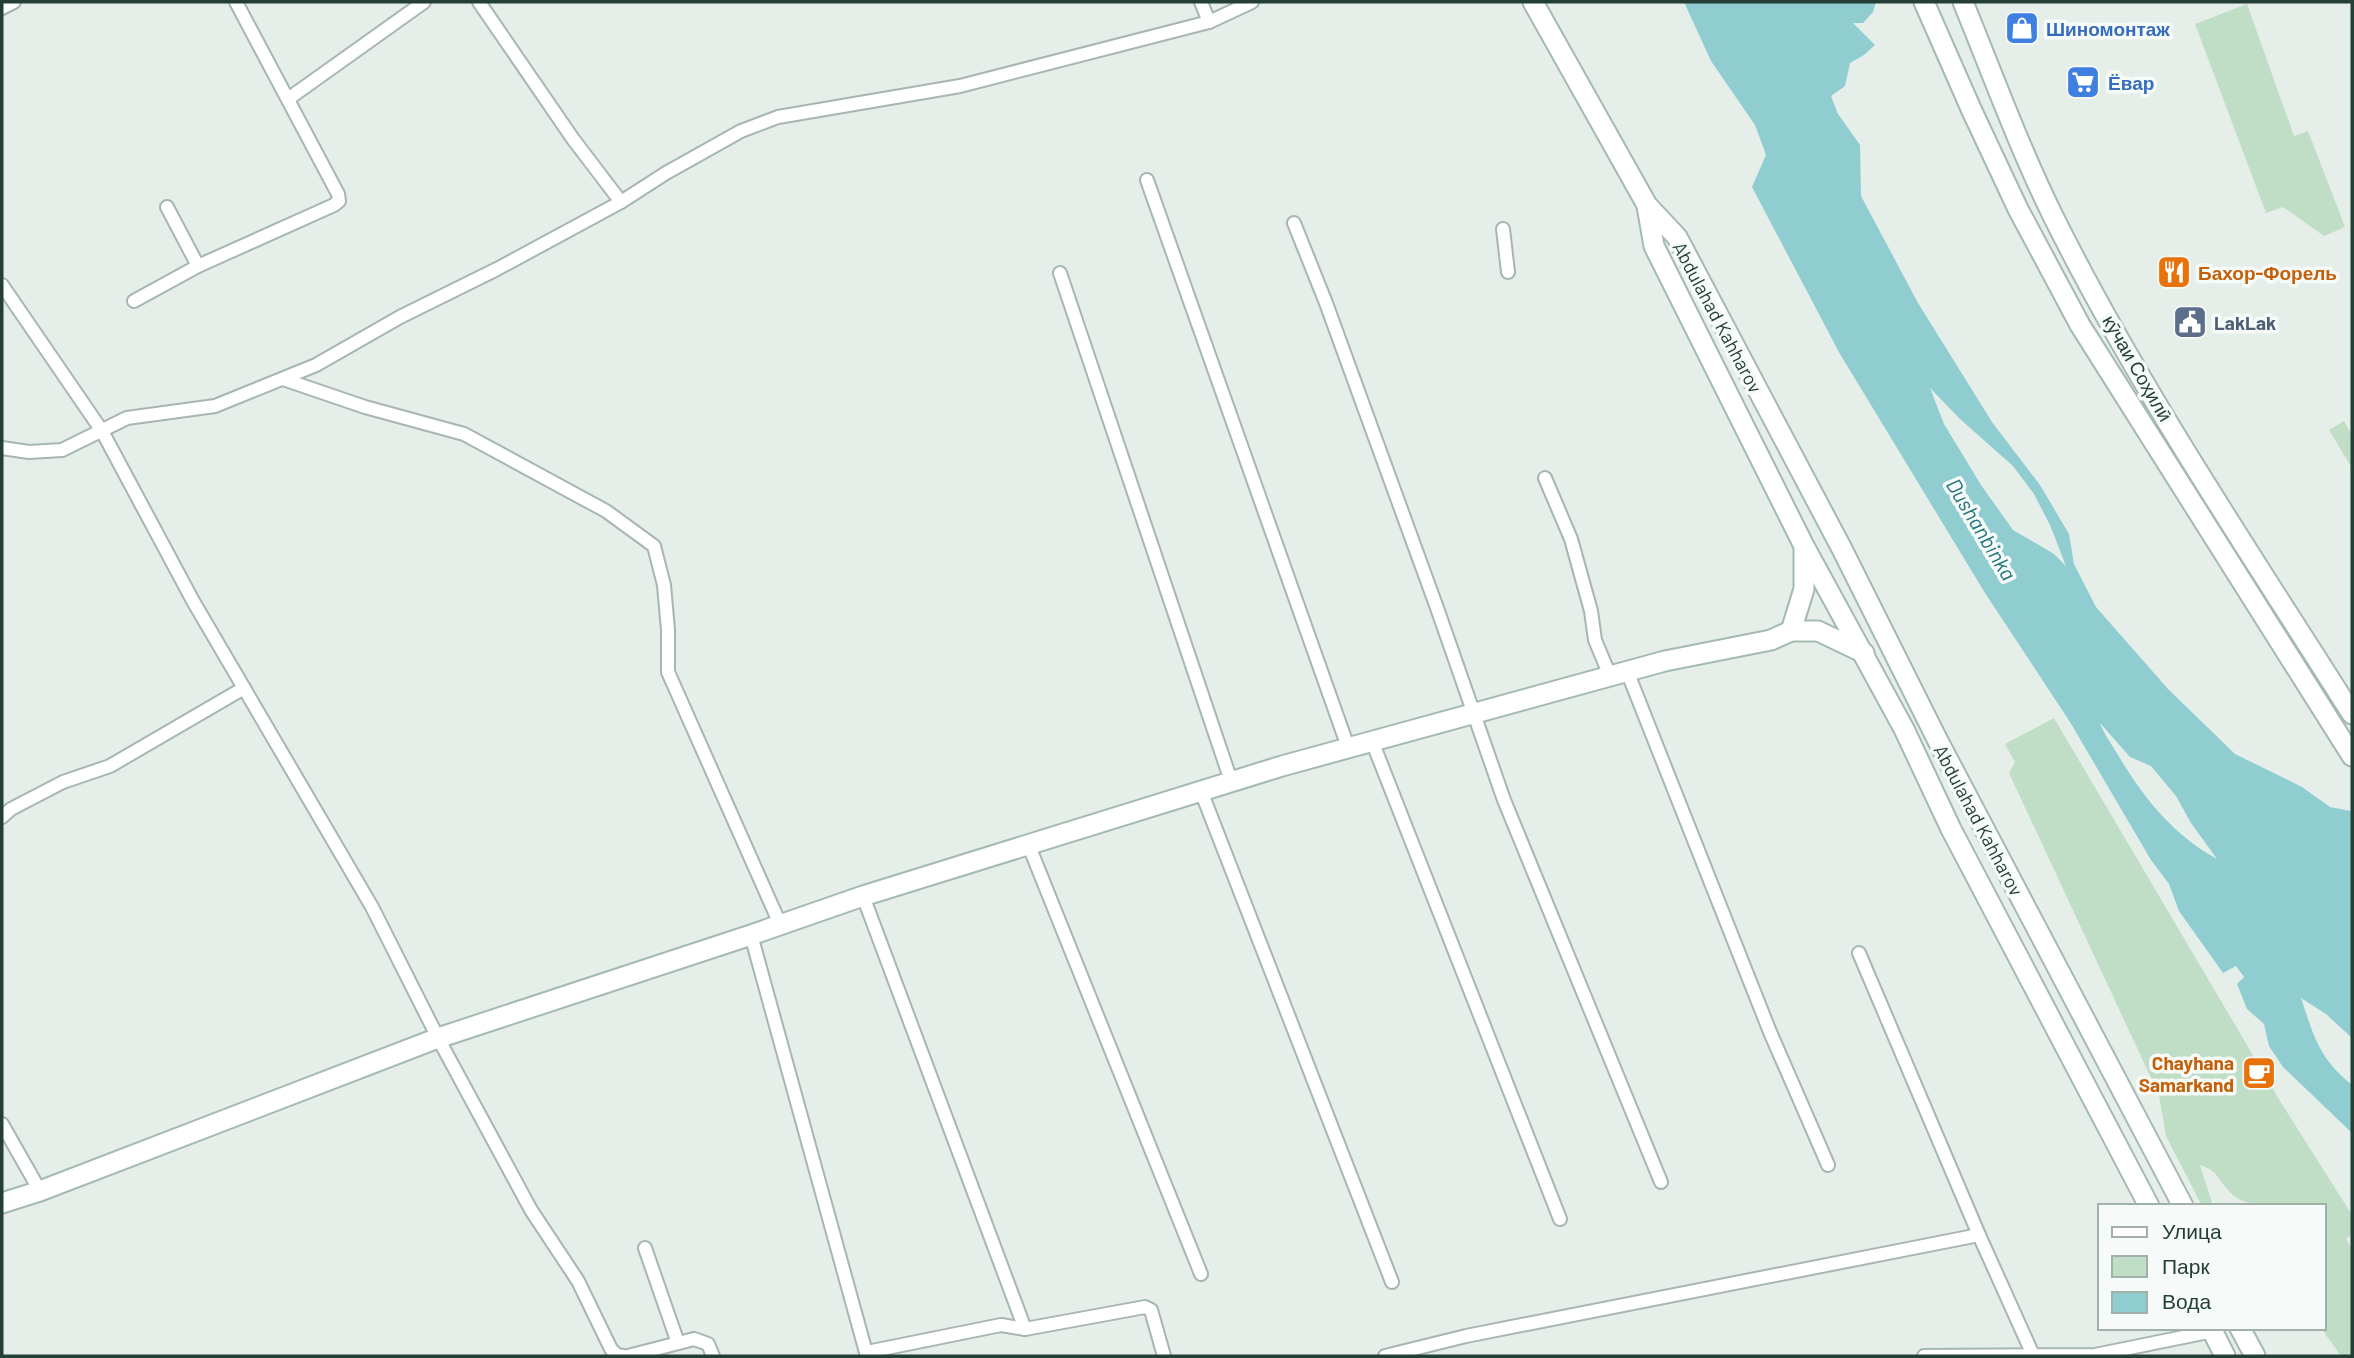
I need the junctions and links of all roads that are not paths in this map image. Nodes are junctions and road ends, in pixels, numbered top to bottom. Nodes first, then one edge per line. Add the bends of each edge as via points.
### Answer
1 (14, 2) edge
2 (236, 2) edge
3 (424, 2) edge
4 (479, 2) edge
5 (1200, 2) edge
6 (1252, 2) edge
7 (1924, 2) edge
8 (1962, 2) edge
9 (1533, 3) edge
10 (2, 8) edge
11 (1209, 22) junction
12 (288, 99) junction
13 (1147, 180) dead end
14 (621, 202) junction
15 (1647, 205) junction
16 (167, 207) dead end
17 (1294, 223) dead end
18 (1503, 229) dead end
19 (198, 266) junction
20 (1508, 272) dead end
21 (1060, 273) dead end
22 (2, 285) edge
23 (134, 301) dead end
24 (283, 379) junction
25 (102, 431) junction
26 (2, 448) edge
27 (1545, 478) dead end
28 (1803, 544) junction
29 (1791, 631) junction
30 (1864, 653) junction
31 (1618, 673) junction
32 (244, 688) junction
33 (1474, 714) junction
34 (2352, 714) edge
35 (1372, 741) junction
36 (1348, 747) junction
37 (2352, 755) edge
38 (1231, 781) junction
39 (1201, 792) junction
40 (2, 817) edge
41 (1028, 846) junction
42 (863, 896) junction
43 (780, 925) junction
44 (751, 935) junction
45 (1859, 953) dead end
46 (438, 1038) junction
47 (2, 1124) edge
48 (1828, 1165) dead end
49 (1661, 1182) dead end
50 (40, 1191) junction
51 (2, 1203) edge
52 (2149, 1204) edge
53 (2182, 1204) edge
54 (1560, 1219) dead end
55 (1979, 1235) junction
56 (645, 1248) dead end
57 (1201, 1274) dead end
58 (1392, 1282) dead end
59 (1025, 1329) junction
60 (2212, 1330) edge
61 (2242, 1330) edge
62 (678, 1343) junction
63 (867, 1354) edge
64 (2033, 1355) edge
65 (623, 1356) edge
66 (628, 1356) edge
67 (713, 1356) edge
68 (1164, 1356) edge
69 (1385, 1356) edge
70 (1924, 1356) edge
71 (2225, 1356) edge
72 (2255, 1356) edge

1 - 10 street
2 - 12 street
3 - 12 street
4 - 14 street
5 - 11 street
6 - 11 street
7 - 37 main road via 2018,209 2080,325
8 - 34 main road, кӯчаи Соҳилӣ via 2053,215 2124,346
9 - 15 main road
11 - 14 street via 960,86 778,117 741,131
12 - 19 street via 339,201
13 - 36 street
14 - 24 street
15 - 28 main road, Abdulahad Kahharov via 1654,246
15 - 53 main road, Abdulahad Kahharov via 1677,237
16 - 19 street
17 - 33 street
18 - 20 street
19 - 23 street
21 - 38 street
22 - 25 street
24 - 25 street via 215,406 127,418
24 - 43 street via 464,434 606,511 654,547 663,585 668,672
25 - 26 street via 62,450
25 - 32 street
27 - 31 street via 1571,539 1595,639
28 - 29 main road via 1804,589
28 - 30 main road, Abdulahad Kahharov
29 - 30 main road via 1818,631
29 - 31 main road via 1771,640
30 - 52 main road, Abdulahad Kahharov
31 - 33 main road
31 - 48 street
32 - 40 street via 110,766 63,782
32 - 46 street via 372,907
33 - 35 main road
33 - 49 street via 1504,800
35 - 36 main road
35 - 54 street
36 - 38 main road
38 - 39 main road
39 - 41 main road
39 - 58 street
41 - 42 main road
41 - 57 street
42 - 43 main road
42 - 59 street
43 - 44 main road
44 - 46 main road
44 - 63 street
45 - 55 street
46 - 50 main road
46 - 65 street via 531,1210 578,1281 611,1349
47 - 50 street
50 - 51 main road
55 - 64 street
55 - 69 street via 1479,1333
56 - 62 street
59 - 63 street via 1001,1325
59 - 68 street via 1145,1307 1151,1310
60 - 64 street via 2095,1354
60 - 71 main road
61 - 72 main road
62 - 66 street
62 - 67 street via 701,1341 708,1344
64 - 70 street

